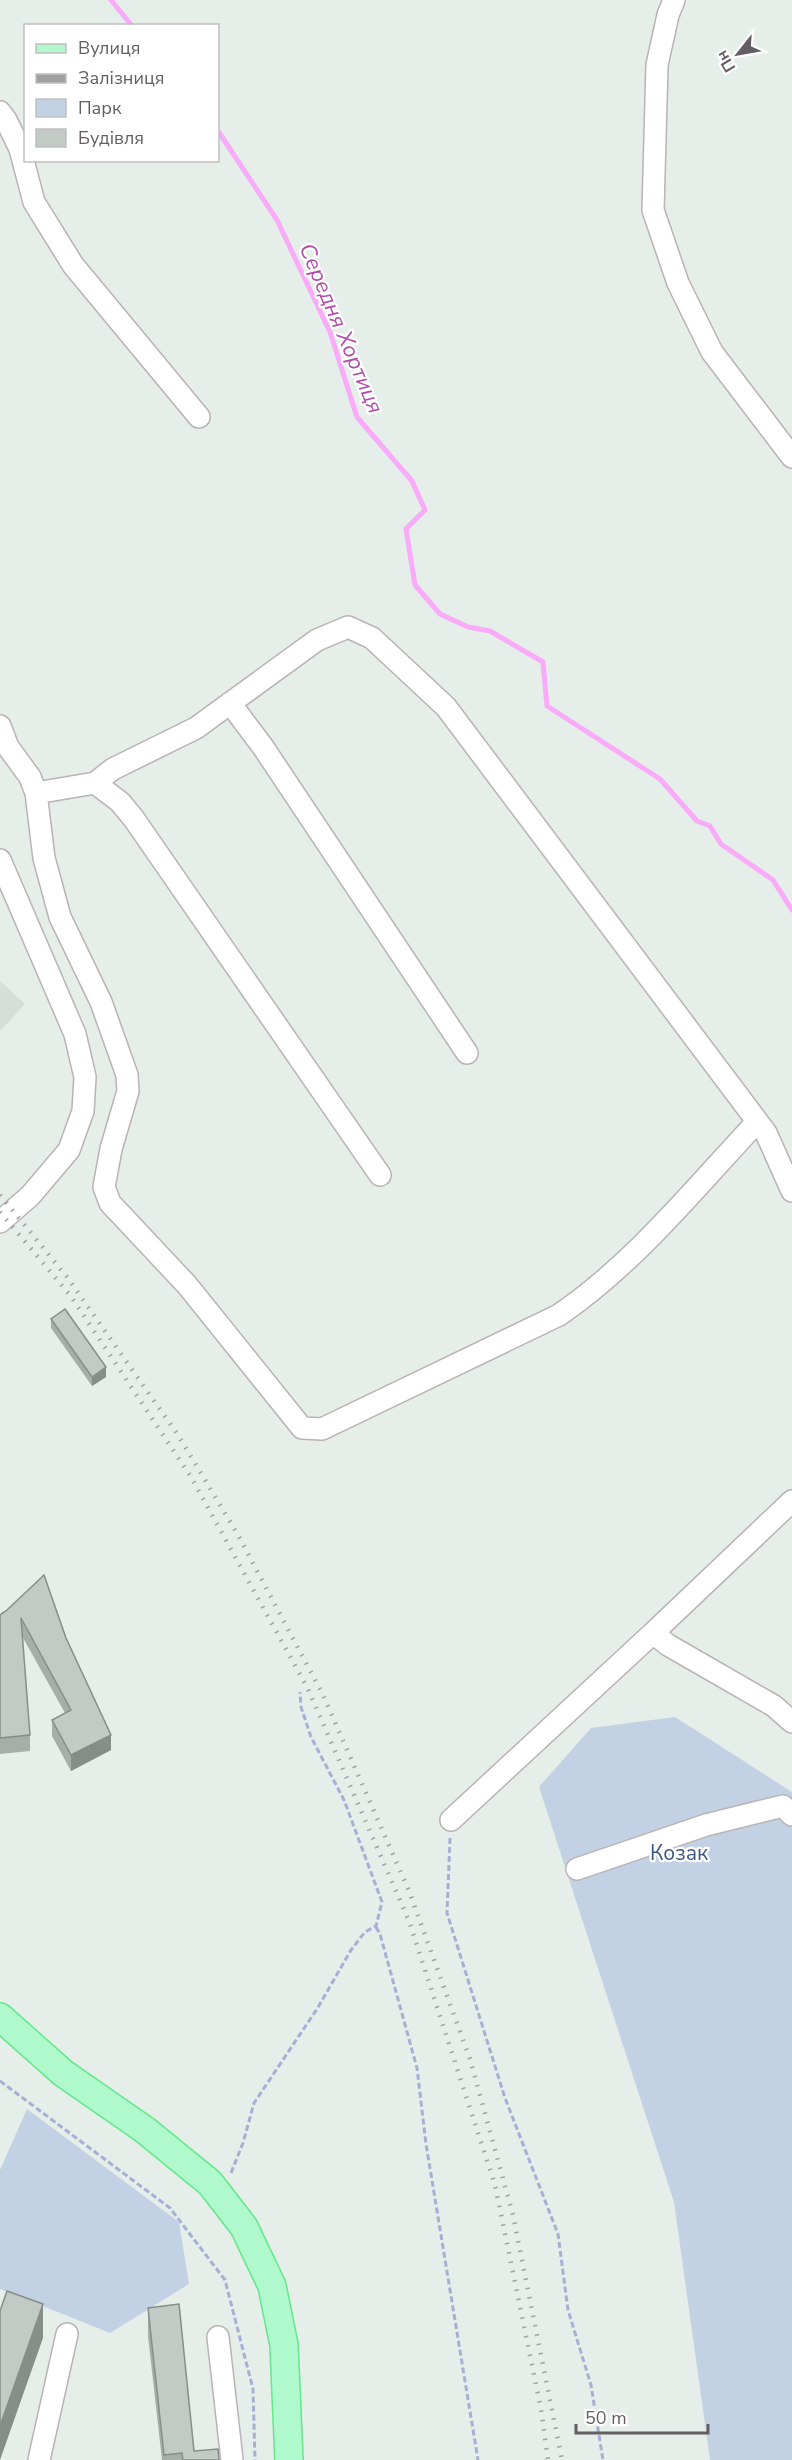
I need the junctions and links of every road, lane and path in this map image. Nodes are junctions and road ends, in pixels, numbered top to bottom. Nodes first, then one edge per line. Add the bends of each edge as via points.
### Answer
1 (674, 0) edge
2 (0, 112) edge
3 (199, 417) dead end
4 (792, 457) edge
5 (230, 703) junction
6 (0, 726) edge
7 (95, 783) junction
8 (36, 793) junction
9 (0, 860) edge
10 (467, 1053) dead end
11 (757, 1122) junction
12 (380, 1174) dead end
13 (792, 1191) edge
14 (0, 1222) edge
15 (792, 1501) edge
16 (652, 1633) junction
17 (300, 1692) dead end
18 (792, 1722) edge
19 (792, 1815) edge
20 (450, 1820) joint
21 (577, 1869) dead end
22 (376, 1926) junction
23 (0, 2017) edge
24 (0, 2081) edge
25 (228, 2180) dead end
26 (67, 2334) dead end
27 (218, 2337) dead end
28 (39, 2460) edge
29 (232, 2460) edge
30 (255, 2460) edge
31 (289, 2460) edge
32 (478, 2460) edge
33 (603, 2460) edge

1 - 4 street via 657,65 653,210 678,284 712,351
2 - 3 street via 20,149 34,202 73,265
5 - 7 street via 196,728 132,759
5 - 10 street
5 - 11 street via 317,640 348,627 372,638 446,707
6 - 8 street
7 - 8 street
7 - 12 street via 134,819
8 - 11 street via 44,858 60,917 101,1002 127,1075 128,1091 104,1187 110,1203 187,1285 302,1428 322,1429 559,1315 588,1295 634,1252
9 - 14 street via 75,1034 85,1077 83,1111 69,1150 30,1196
11 - 13 street via 766,1133
15 - 16 street
16 - 18 street via 774,1706
16 - 20 street
17 - 22 path via 311,1737 344,1800 382,1902
19 - 21 street via 783,1806 706,1826
20 - 33 path via 447,1913 505,2098 558,2234 568,2310 591,2385
22 - 25 path via 365,1932 351,1950 254,2103
22 - 32 path via 417,2068
23 - 31 main road via 63,2073 145,2130 210,2183 244,2227 272,2286 284,2345
24 - 30 path via 170,2208 225,2280 253,2389
26 - 28 street
27 - 29 street

